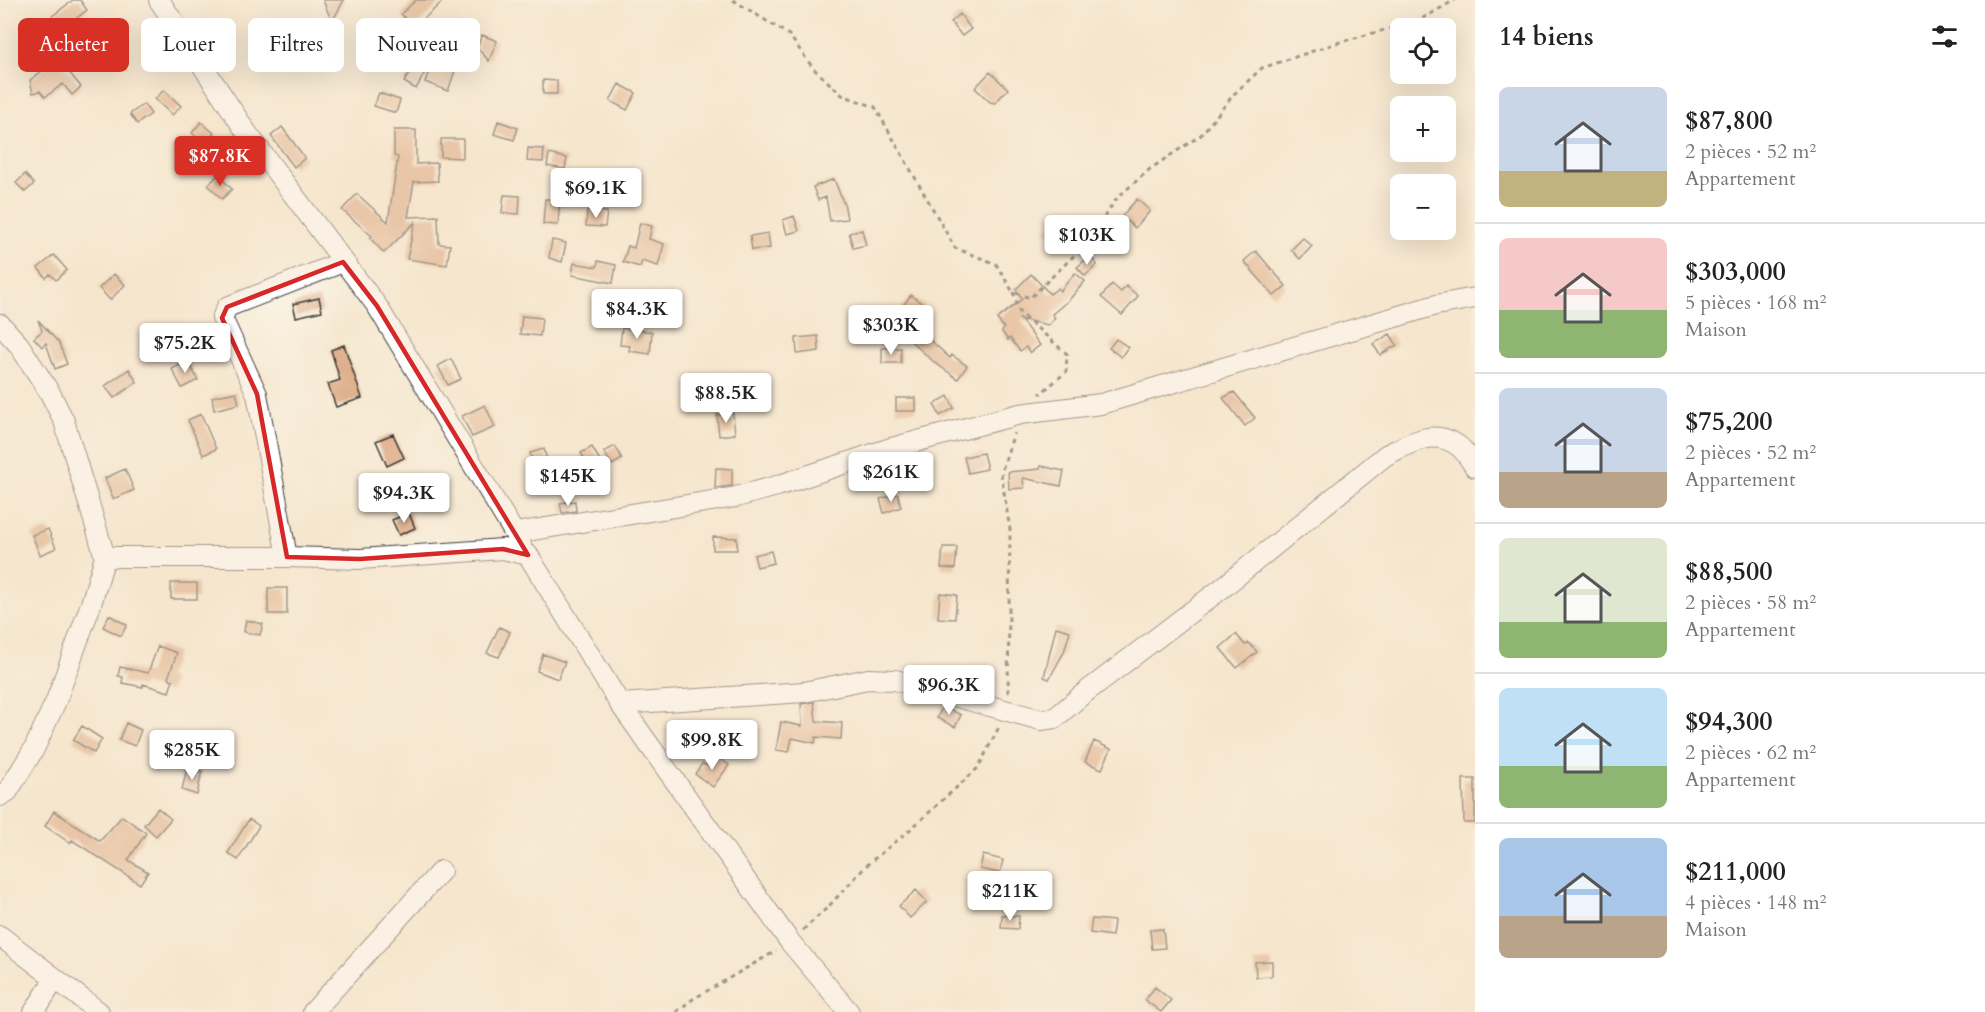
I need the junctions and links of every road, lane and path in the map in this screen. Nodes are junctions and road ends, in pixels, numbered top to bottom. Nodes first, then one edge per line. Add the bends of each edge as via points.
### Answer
1 (159, 0) edge
2 (733, 0) edge
3 (1455, 0) edge
4 (343, 262) junction
5 (1475, 298) edge
6 (0, 324) edge
7 (1475, 467) edge
8 (515, 533) junction
9 (528, 555) junction
10 (105, 557) junction
11 (287, 557) junction
12 (620, 704) junction
13 (0, 796) edge
14 (441, 871) dead end
15 (0, 936) edge
16 (55, 979) junction
17 (34, 1012) edge
18 (99, 1012) edge
19 (313, 1012) edge
20 (849, 1012) edge

1 - 4 street via 247,133
2 - 3 path via 789,35 813,68 842,95 874,107 955,248 996,264 1013,292 1030,298 1083,247 1118,197 1150,169 1201,135 1234,94 1262,68 1418,21
4 - 8 street via 377,306
4 - 11 street via 227,307 222,318 257,394
5 - 8 street via 1436,305 1101,404 1020,414 888,448 736,497
6 - 10 street via 19,345 64,421
7 - 12 street via 1458,445 1435,436 1386,455 1055,718 1041,720 895,680 868,679 804,692
8 - 9 street
9 - 11 street via 503,549 360,559
9 - 12 street
10 - 11 street
10 - 13 street via 56,701 34,749 8,791
12 - 20 street via 790,942
14 - 19 street
15 - 16 street
16 - 17 street
16 - 18 street

